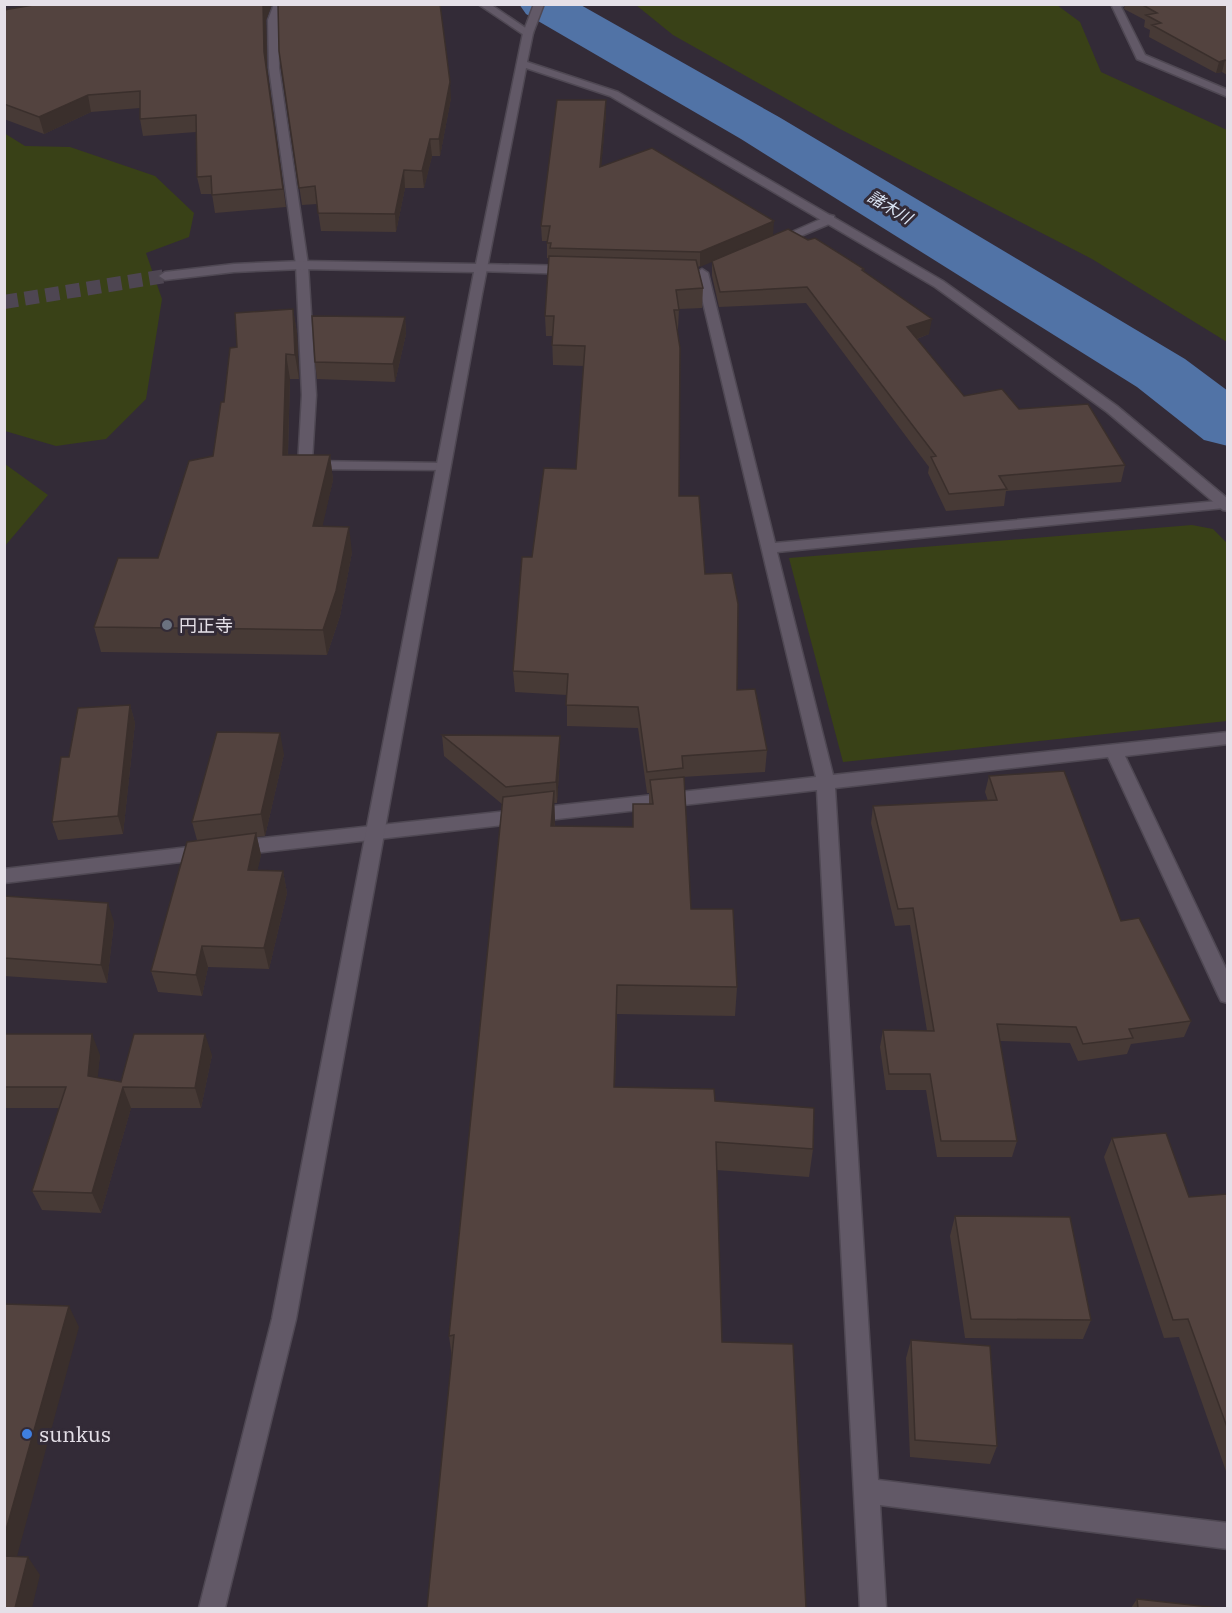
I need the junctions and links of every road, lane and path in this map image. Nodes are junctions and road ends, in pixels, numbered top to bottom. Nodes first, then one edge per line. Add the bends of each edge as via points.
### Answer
1 (279, 4) edge
2 (483, 4) edge
3 (539, 4) edge
4 (1120, 4) edge
5 (530, 29) junction
6 (524, 64) junction
7 (1227, 94) edge
8 (830, 219) junction
9 (766, 246) edge
10 (302, 266) junction
11 (481, 268) junction
12 (589, 270) edge
13 (702, 271) edge
14 (165, 276) tunnel mouth
15 (443, 467) junction
16 (1226, 506) edge
17 (769, 548) junction
18 (1227, 738) edge
19 (1114, 751) junction
20 (826, 783) junction
21 (373, 832) junction
22 (4, 876) edge
23 (1227, 995) edge
24 (866, 1491) junction
25 (1227, 1536) edge
26 (212, 1608) edge
27 (873, 1608) edge

1 - 10 street via 273,20 274,68
2 - 5 street
3 - 5 street
4 - 7 street via 1115,6 1141,57
5 - 6 street
6 - 8 street via 614,94
6 - 11 street
8 - 9 street
8 - 16 street via 958,297 1112,409
10 - 11 street
10 - 14 street
10 - 15 street via 309,395 304,465
11 - 12 street
11 - 15 street
13 - 17 street
15 - 21 street
16 - 17 street
17 - 20 street
18 - 19 street
19 - 20 street
19 - 23 street
20 - 21 street
20 - 24 street
21 - 22 street
21 - 26 street via 284,1319
24 - 25 street
24 - 27 street

